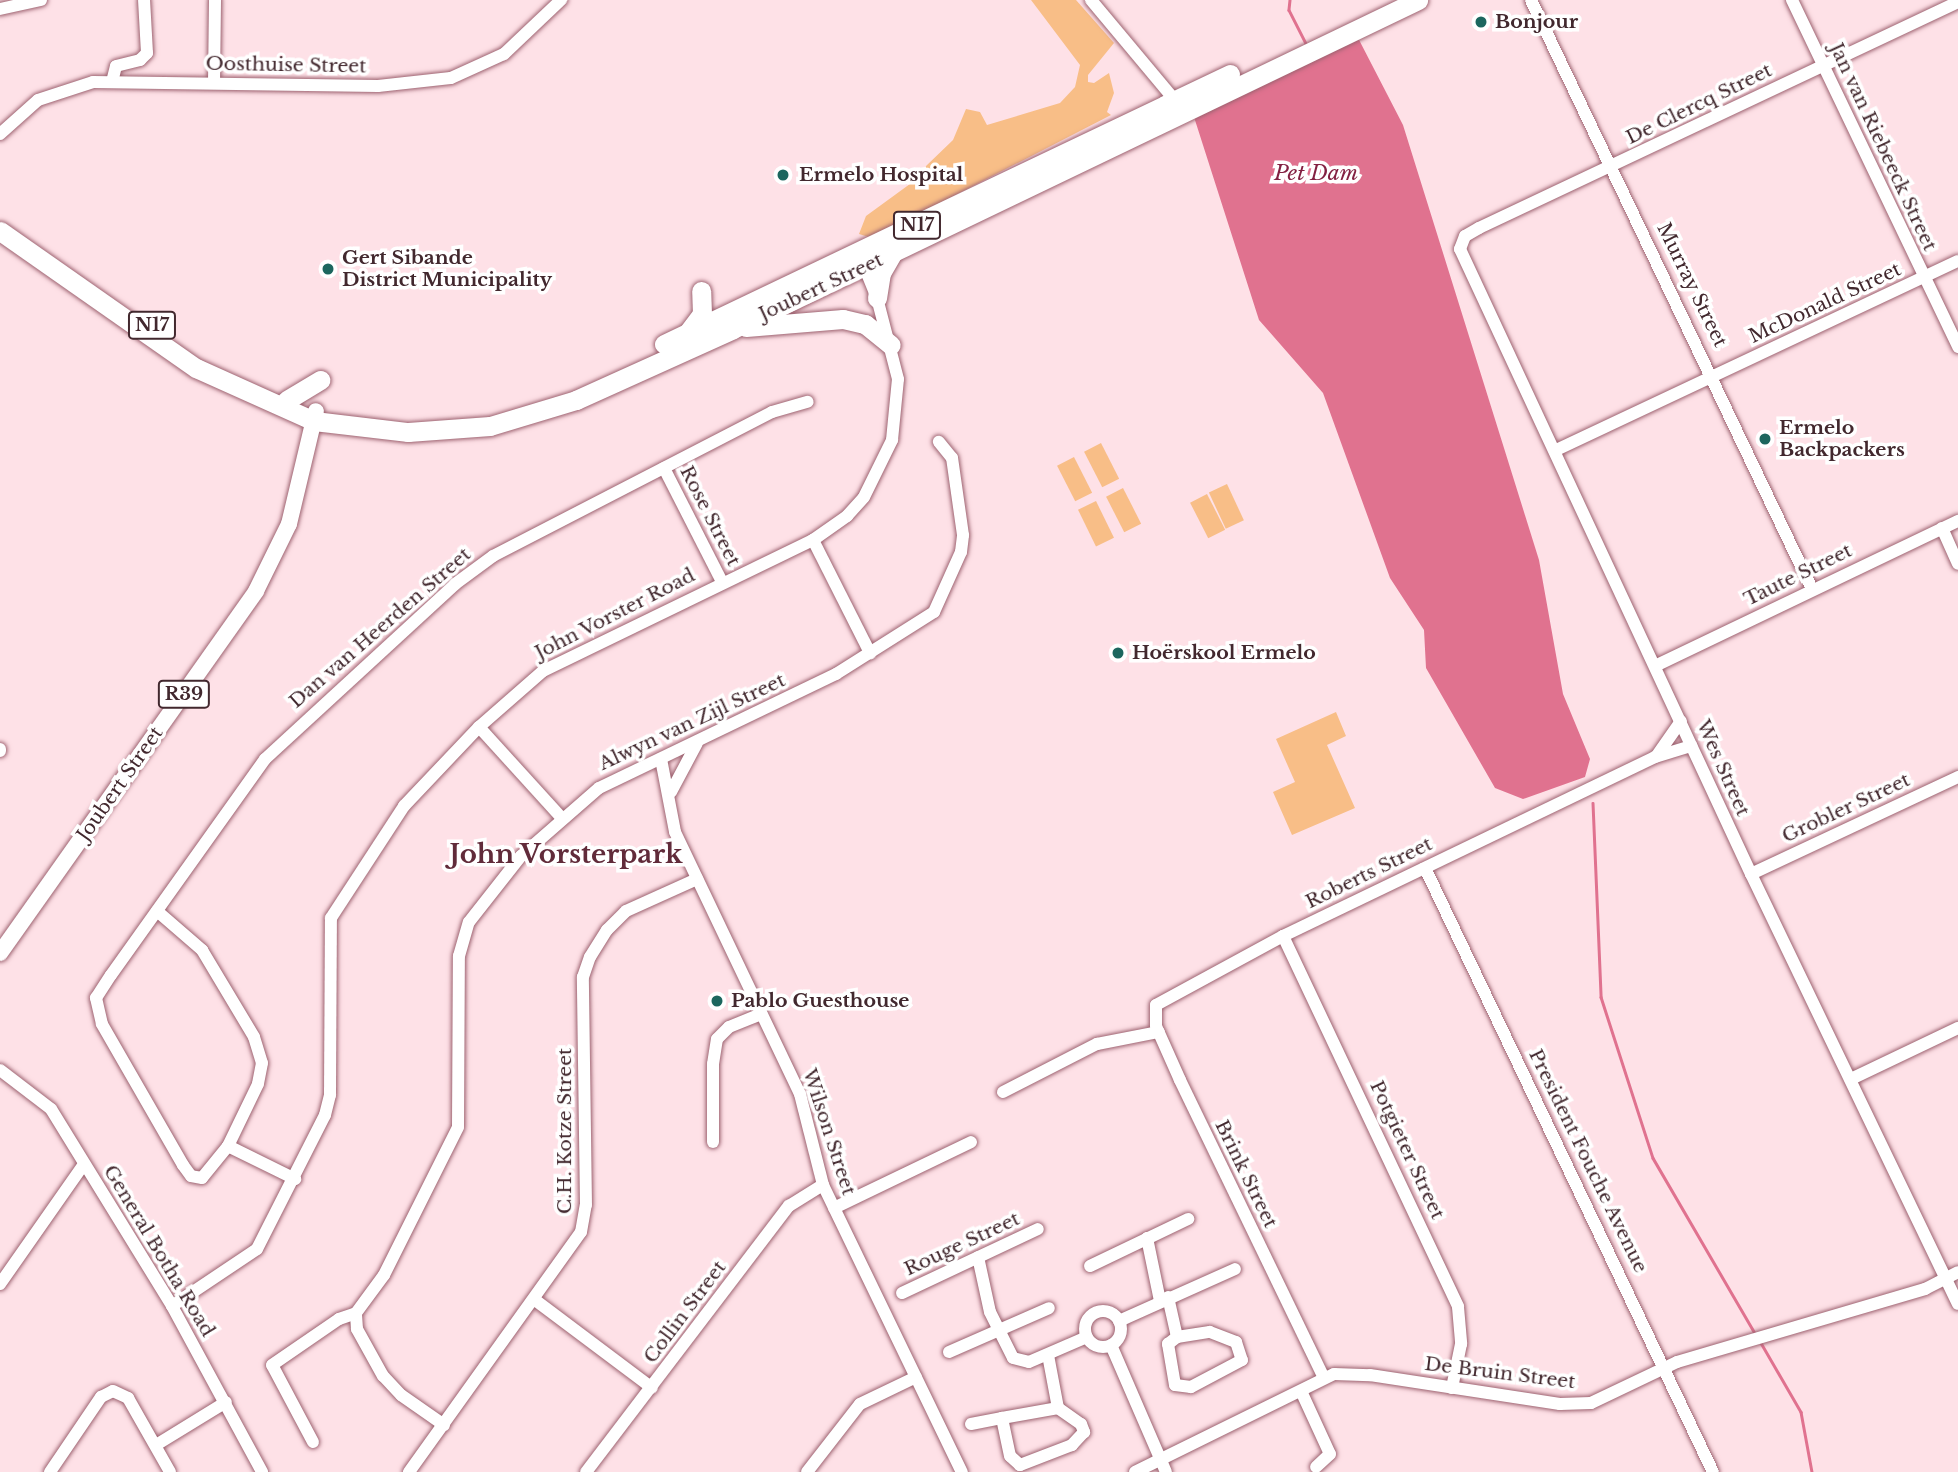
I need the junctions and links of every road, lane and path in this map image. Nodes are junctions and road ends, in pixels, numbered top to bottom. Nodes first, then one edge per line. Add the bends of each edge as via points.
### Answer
1 (41, 0) edge
2 (144, 0) edge
3 (215, 0) edge
4 (561, 0) edge
5 (1091, 0) edge
6 (1386, 0) edge
7 (1418, 0) edge
8 (1531, 0) edge
9 (1792, 0) edge
10 (1958, 2) edge
11 (0, 9) edge
12 (1314, 40) junction
13 (1823, 66) junction
14 (112, 82) junction
15 (214, 83) junction
16 (1179, 105) junction
17 (0, 134) edge
18 (1614, 166) junction
19 (0, 218) edge
20 (0, 231) edge
21 (1460, 245) joint
22 (892, 254) junction
23 (861, 260) junction
24 (1958, 261) edge
25 (1923, 278) junction
26 (701, 291) dead end
27 (877, 298) junction
28 (786, 302) junction
29 (822, 320) junction
30 (733, 329) junction
31 (688, 332) junction
32 (891, 345) junction
33 (1958, 347) edge
34 (1714, 376) junction
35 (320, 380) dead end
36 (287, 400) junction
37 (808, 402) dead end
38 (315, 416) junction
39 (939, 442) dead end
40 (1556, 450) junction
41 (664, 468) junction
42 (1958, 521) edge
43 (1942, 528) junction
44 (813, 540) junction
45 (1958, 564) edge
46 (722, 582) junction
47 (1812, 589) junction
48 (870, 653) junction
49 (1656, 666) junction
50 (1681, 722) junction
51 (479, 727) junction
52 (697, 743) junction
53 (1691, 746) junction
54 (1655, 757) junction
55 (661, 759) junction
56 (1958, 777) edge
57 (670, 795) junction
58 (561, 817) junction
59 (1425, 868) junction
60 (1751, 874) junction
61 (697, 879) junction
62 (157, 911) junction
63 (1283, 936) junction
64 (0, 953) edge
65 (761, 1014) junction
66 (1958, 1028) edge
67 (1158, 1032) junction
68 (0, 1070) edge
69 (1851, 1079) junction
70 (1003, 1092) dead end
71 (713, 1142) dead end
72 (971, 1142) dead end
73 (228, 1146) junction
74 (84, 1164) junction
75 (295, 1179) junction
76 (823, 1185) junction
77 (834, 1208) junction
78 (1188, 1219) dead end
79 (1038, 1229) dead end
80 (1147, 1238) junction
81 (978, 1257) junction
82 (1090, 1266) dead end
83 (1235, 1269) dead end
84 (1958, 1272) edge
85 (1945, 1278) junction
86 (1, 1279) edge
87 (902, 1293) dead end
88 (1164, 1299) junction
89 (535, 1300) junction
90 (1958, 1304) edge
91 (172, 1306) junction
92 (1049, 1308) dead end
93 (356, 1313) junction
94 (1119, 1321) junction
95 (998, 1331) junction
96 (1087, 1337) junction
97 (1177, 1337) junction
98 (1111, 1345) junction
99 (949, 1352) dead end
100 (1048, 1355) junction
101 (1665, 1367) junction
102 (916, 1377) junction
103 (1324, 1378) junction
104 (652, 1388) junction
105 (1452, 1388) junction
106 (1300, 1391) junction
107 (226, 1402) junction
108 (1058, 1408) junction
109 (1002, 1418) junction
110 (971, 1424) dead end
111 (444, 1425) junction
112 (313, 1443) dead end
113 (156, 1446) junction
114 (1164, 1466) edge
115 (1316, 1467) dead end
116 (50, 1472) edge
117 (170, 1472) edge
118 (262, 1472) edge
119 (410, 1472) edge
120 (586, 1472) edge
121 (807, 1472) edge
122 (962, 1472) edge
123 (1135, 1472) edge
124 (1713, 1472) edge

1 - 11 street
2 - 14 street via 147,53 140,60 116,66
3 - 15 street
4 - 15 street, Oosthuise Street via 504,54 451,78 389,86
5 - 16 street
6 - 12 highway, Joubert Street / N17
7 - 12 highway, Joubert Street / N17
8 - 18 street, Murray Street
9 - 13 street, Jan van Riebeeck Street
10 - 13 street, De Clercq Street
12 - 16 highway, Joubert Street / N17
13 - 18 street, De Clercq Street
13 - 25 street, Jan van Riebeeck Street
14 - 15 street, Oosthuise Street
14 - 17 street, Oosthuise Street via 80,84 51,93 29,106
16 - 22 highway, Joubert Street / N17
16 - 23 highway, Joubert Street / N17
18 - 21 street, De Clercq Street via 1479,228
18 - 34 street, Murray Street
19 - 36 highway, N17 via 202,358
20 - 38 highway, N17 via 196,368
21 - 40 street, Wes Street via 1462,258
22 - 23 highway, Joubert Street / N17
22 - 27 highway via 881,272
23 - 27 street, John Vorster Road
23 - 28 highway, Joubert Street / N17
23 - 31 highway, Joubert Street / N17
24 - 25 street, McDonald Street
25 - 33 street, Jan van Riebeeck Street
25 - 34 street, McDonald Street
26 - 31 highway via 702,314
27 - 32 street, John Vorster Road
28 - 29 highway
28 - 30 highway, Joubert Street / N17
29 - 30 highway
29 - 32 highway via 858,321
30 - 38 highway, Joubert Street / N17 via 576,400 509,422 408,432
31 - 38 highway, Joubert Street / N17 via 562,394 506,411 393,421
32 - 44 street, John Vorster Road via 898,396 887,457 864,497 847,516
34 - 40 street, McDonald Street
34 - 47 street, Murray Street
35 - 36 highway
36 - 38 highway, N17
37 - 41 street, Dan van Heerden Street via 782,407
38 - 64 main road, Joubert Street / R39 via 289,524 256,592
39 - 48 street, Alwyn van Zijl Street via 952,458 962,519 961,552 934,612
40 - 49 street, Wes Street
41 - 46 street, Rose Street
41 - 62 street, Dan van Heerden Street via 530,533 455,584 279,744
42 - 43 street, Taute Street
43 - 45 street
43 - 47 street, Taute Street
44 - 46 street, John Vorster Road
44 - 48 street
46 - 51 street, John Vorster Road via 557,661
47 - 49 street, Taute Street
48 - 52 street, Alwyn van Zijl Street
49 - 50 street, Wes Street
50 - 53 street, Wes Street
50 - 54 street
51 - 58 street
51 - 75 street, John Vorster Road via 404,806 336,906 328,939 328,1105
52 - 55 street, Alwyn van Zijl Street
52 - 57 street via 680,767
53 - 54 street, Roberts Street
53 - 60 street, Wes Street
54 - 59 street, Roberts Street
55 - 57 street, Wilson Street
55 - 58 street, Alwyn van Zijl Street via 599,788
56 - 60 street, Grobler Street
57 - 61 street, Wilson Street via 675,832
58 - 93 street, Alwyn van Zijl Street via 499,879 463,937 458,956 462,1063 458,1127 384,1275
59 - 63 street, Roberts Street
59 - 101 street, President Fouche Avenue
60 - 69 street, Wes Street
61 - 65 street, Wilson Street
61 - 89 street, C.H. Kotze Street via 626,911 607,930 586,966 586,1215 578,1240
62 - 73 street, Dan van Heerden Street via 202,950 260,1052 261,1077
62 - 73 street, Dan van Heerden Street via 99,992 97,1013 191,1176 207,1175
63 - 67 street, Roberts Street via 1156,1005
63 - 105 street, Potgieter Street via 1458,1307 1461,1344
65 - 71 street via 729,1027 717,1039
65 - 76 street, Wilson Street via 804,1106
66 - 69 street
67 - 70 street via 1097,1044
67 - 103 street, Brink Street
68 - 74 street, General Botha Road via 45,1102
69 - 85 street, Wes Street
72 - 77 street
73 - 75 street
74 - 86 street
74 - 91 street, General Botha Road
75 - 91 street, John Vorster Road via 257,1249
76 - 77 street, Wilson Street
76 - 104 street, Collin Street via 789,1206
77 - 102 street, Wilson Street
78 - 80 street
79 - 81 street, Rouge Street
80 - 82 street
80 - 88 street
81 - 87 street, Rouge Street
81 - 95 street
83 - 88 street
84 - 85 street, De Bruin Street
85 - 90 street, Wes Street
85 - 101 street, De Bruin Street via 1925,1289
88 - 94 street
88 - 97 street
89 - 104 street
89 - 111 street, C.H. Kotze Street
91 - 107 street, General Botha Road
92 - 95 street
93 - 111 street via 360,1335 390,1385
93 - 112 street via 339,1319 272,1365
94 - 96 street via 1108,1311 1096,1312 1085,1324
94 - 98 street via 1120,1335
95 - 99 street
95 - 100 street via 1013,1358 1022,1363
96 - 98 street via 1096,1345
96 - 100 street
97 - 97 street via 1220,1333 1236,1342 1242,1360 1180,1388 1172,1382 1167,1356 1168,1344
98 - 114 street
100 - 108 street
101 - 105 street, De Bruin Street via 1591,1403 1560,1404
101 - 124 street, President Fouche Avenue
102 - 121 street via 860,1404
102 - 122 street, Wilson Street
103 - 105 street, De Bruin Street via 1355,1373
103 - 106 street, De Bruin Street
104 - 120 street, Collin Street
106 - 114 street, De Bruin Street
106 - 115 street via 1330,1454
107 - 113 street
107 - 118 street, General Botha Road
108 - 109 street
108 - 109 street via 1081,1424 1083,1436 1027,1465 1017,1465 1010,1456
109 - 110 street
111 - 119 street, C.H. Kotze Street
113 - 116 street via 124,1393 109,1392
113 - 117 street
114 - 123 street, De Bruin Street

